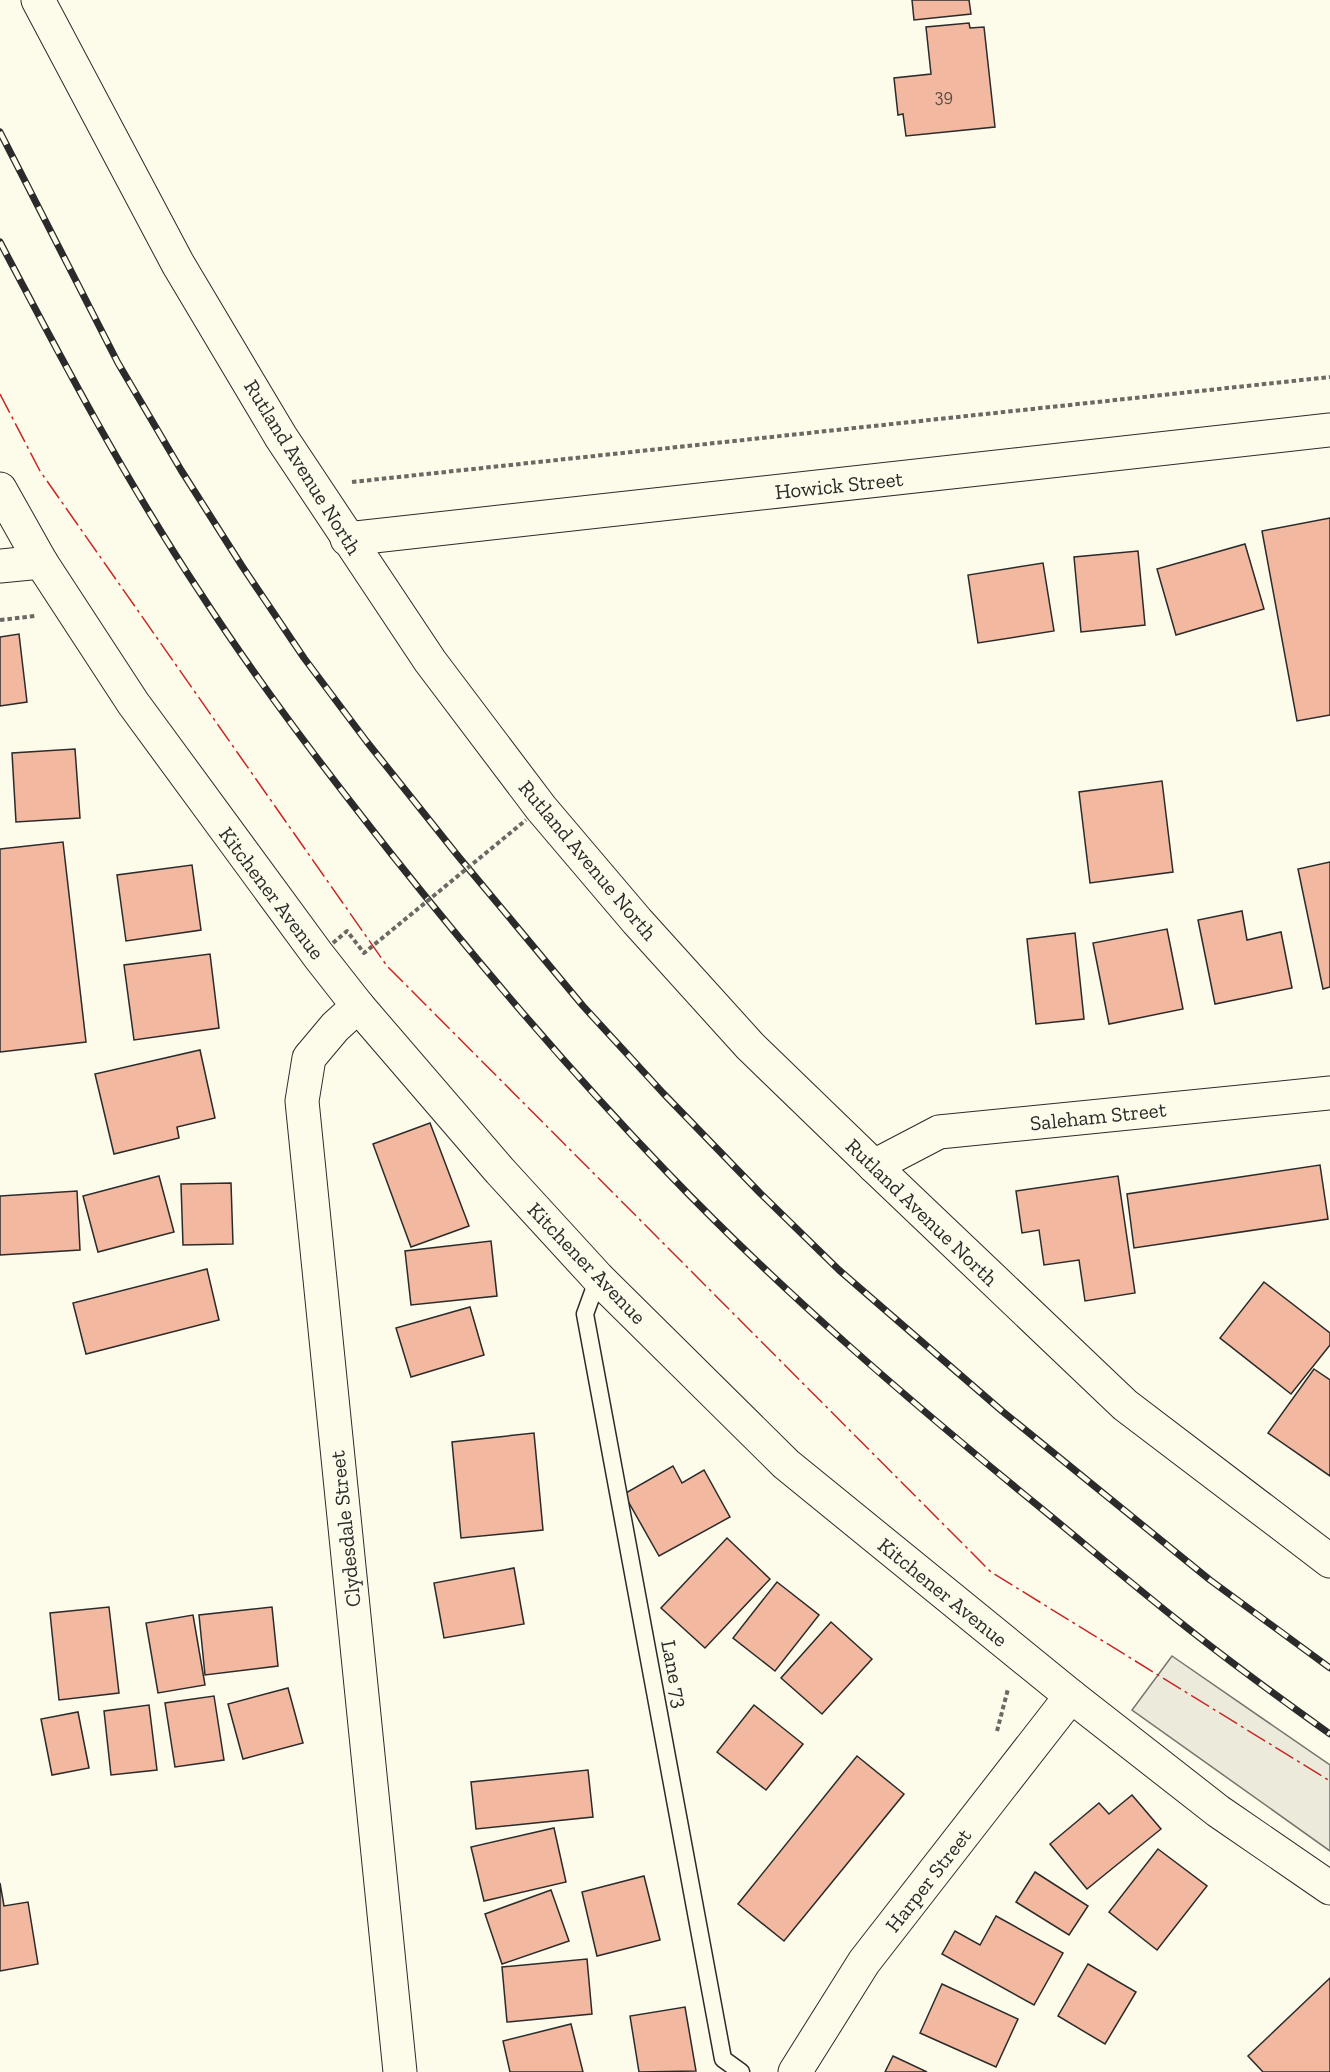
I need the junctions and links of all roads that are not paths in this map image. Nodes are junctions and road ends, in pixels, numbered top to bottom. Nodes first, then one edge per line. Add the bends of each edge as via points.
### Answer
1 (38, 0) edge
2 (1330, 430) edge
3 (0, 489) edge
4 (347, 539) junction
5 (41, 562) junction
6 (0, 566) edge
7 (358, 1006) junction
8 (1330, 1094) edge
9 (874, 1166) junction
10 (598, 1278) junction
11 (1330, 1561) edge
12 (1071, 1696) junction
13 (1330, 1888) edge
14 (400, 2072) edge
15 (741, 2072) edge
16 (795, 2072) edge

1 - 4 street, Rutland Avenue North via 178,264
2 - 4 street, Howick Street
3 - 5 street, Kitchener Avenue
4 - 9 street, Rutland Avenue North via 430,661 541,808 750,1046
5 - 6 street
5 - 7 street, Kitchener Avenue via 133,703
7 - 10 street, Kitchener Avenue
7 - 14 street, Clydesdale Street via 309,1058 302,1101
8 - 9 street, Saleham Street via 939,1132
9 - 11 street, Rutland Avenue North via 1125,1405
10 - 12 street, Kitchener Avenue via 786,1464
10 - 15 lane, Lane 73 via 585,1314 587,1326 723,2059
12 - 13 street, Kitchener Avenue via 1218,1811
12 - 16 street, Harper Street via 864,1962

